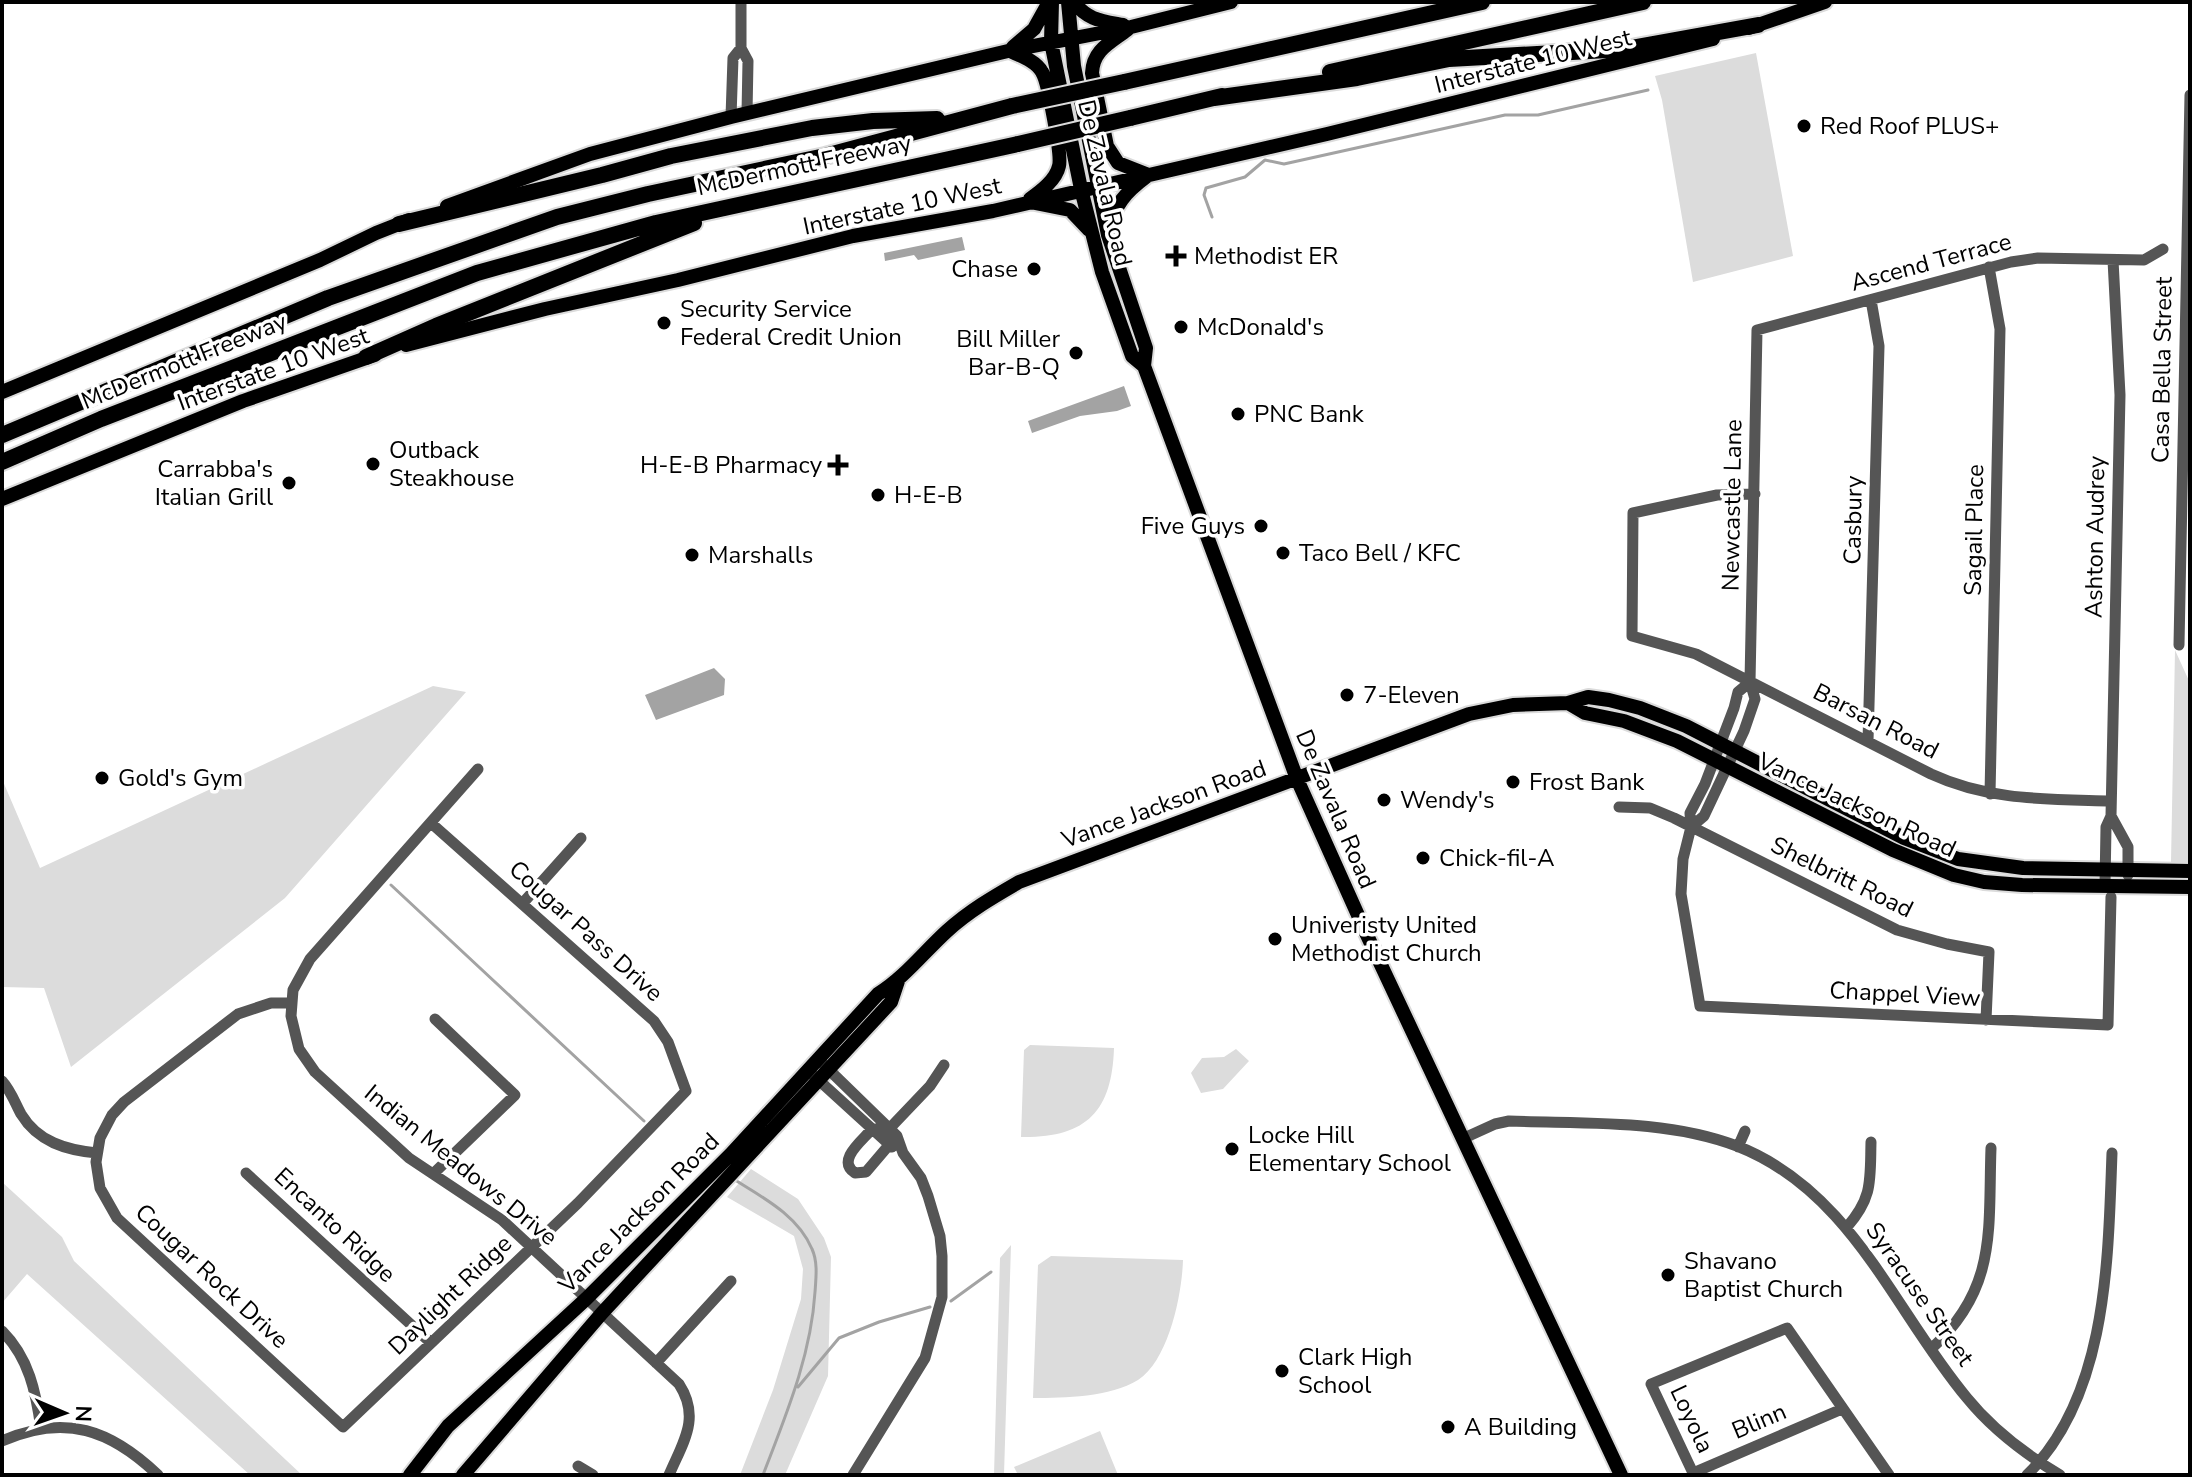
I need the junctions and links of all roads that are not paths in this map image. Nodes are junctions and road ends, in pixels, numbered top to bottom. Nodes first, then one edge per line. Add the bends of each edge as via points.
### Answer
1 (741, 2) edge
2 (1051, 2) edge
3 (1071, 2) edge
4 (1231, 2) edge
5 (1467, 2) edge
6 (1482, 2) edge
7 (1643, 2) edge
8 (1825, 2) edge
9 (1421, 15) junction
10 (1758, 25) junction
11 (1131, 27) junction
12 (1070, 39) junction
13 (1051, 42) junction
14 (741, 48) junction
15 (1008, 51) junction
16 (2190, 95) edge
17 (1214, 98) junction
18 (747, 113) junction
19 (731, 117) junction
20 (967, 118) junction
21 (1150, 175) junction
22 (1099, 186) junction
23 (1081, 189) junction
24 (760, 198) junction
25 (1027, 202) junction
26 (399, 224) junction
27 (1091, 232) junction
28 (1108, 235) junction
29 (2163, 249) dead end
30 (2113, 260) junction
31 (1989, 267) junction
32 (1871, 300) junction
33 (1757, 330) joint
34 (366, 357) junction
35 (1144, 366) junction
36 (2, 392) edge
37 (2, 435) edge
38 (2, 462) edge
39 (1755, 494) junction
40 (2, 499) edge
41 (2179, 645) dead end
42 (1750, 682) junction
43 (1568, 703) junction
44 (1734, 708) junction
45 (1750, 714) junction
46 (1868, 741) junction
47 (1720, 744) junction
48 (1735, 751) junction
49 (1714, 760) junction
50 (1728, 767) junction
51 (478, 769) dead end
52 (1297, 779) junction
53 (1990, 794) junction
54 (1698, 796) junction
55 (2111, 801) junction
56 (1710, 803) junction
57 (1619, 807) dead end
58 (2111, 816) junction
59 (431, 823) junction
60 (1691, 827) junction
61 (2122, 837) junction
62 (581, 838) dead end
63 (2106, 841) junction
64 (2105, 869) junction
65 (2128, 870) junction
66 (2190, 871) edge
67 (2127, 886) junction
68 (2190, 887) edge
69 (2108, 891) junction
70 (522, 904) junction
71 (291, 1003) junction
72 (1700, 1006) joint
73 (435, 1019) dead end
74 (1986, 1020) junction
75 (2108, 1025) joint
76 (944, 1065) dead end
77 (817, 1069) junction
78 (2, 1081) edge
79 (686, 1091) joint
80 (890, 1128) junction
81 (872, 1129) junction
82 (1745, 1131) dead end
83 (1462, 1139) junction
84 (1871, 1142) dead end
85 (889, 1145) junction
86 (1738, 1147) junction
87 (1991, 1148) dead end
88 (97, 1153) junction
89 (903, 1153) junction
90 (2112, 1153) dead end
91 (246, 1173) dead end
92 (433, 1174) junction
93 (1847, 1227) junction
94 (531, 1248) junction
95 (731, 1281) dead end
96 (586, 1299) junction
97 (602, 1313) junction
98 (2, 1331) edge
99 (431, 1343) junction
100 (1931, 1349) junction
101 (656, 1363) junction
102 (1842, 1409) junction
103 (343, 1427) joint
104 (41, 1429) junction
105 (2, 1441) edge
106 (2039, 1463) junction
107 (578, 1466) dead end
108 (1693, 1473) edge
109 (158, 1475) edge
110 (410, 1475) edge
111 (463, 1475) edge
112 (593, 1475) edge
113 (669, 1475) edge
114 (853, 1475) edge
115 (1621, 1475) edge
116 (1889, 1475) edge
117 (2027, 1475) edge
118 (2060, 1475) edge

1 - 14 street
2 - 13 main road, De Zavala Road
2 - 15 main road via 1034,29
3 - 11 main road via 1095,20
3 - 12 main road, De Zavala Road
4 - 11 main road
5 - 9 highway
6 - 9 highway, McDermott Freeway
7 - 17 highway, McDermott Freeway
8 - 10 main road, Interstate 10 West
9 - 20 highway, McDermott Freeway, bridge
10 - 17 highway via 1625,49 1449,59
10 - 21 main road, Interstate 10 West via 1688,47
11 - 12 main road
11 - 21 main road via 1099,50 1092,73 1107,146 1122,166
12 - 13 main road
12 - 22 main road, De Zavala Road
13 - 15 main road
13 - 23 main road, De Zavala Road
14 - 18 street via 748,61
14 - 19 street via 733,58
15 - 18 main road
15 - 25 main road via 1026,57 1043,72 1059,152 1053,178
16 - 41 street, Casa Bella Street
17 - 24 highway, McDermott Freeway, bridge
18 - 19 main road
19 - 26 main road via 590,154
20 - 26 highway via 812,128 671,156
20 - 37 highway, McDermott Freeway via 557,217 342,292
21 - 22 main road, Interstate 10 West
21 - 28 main road via 1116,206
22 - 23 main road, Interstate 10 West
22 - 28 main road, De Zavala Road
23 - 25 main road, Interstate 10 West
23 - 27 main road, De Zavala Road
24 - 34 highway
24 - 38 highway, McDermott Freeway via 477,273
25 - 27 main road via 1070,210
25 - 34 main road, Interstate 10 West via 853,236
26 - 36 main road
27 - 35 main road, De Zavala Road via 1132,356
28 - 35 main road, De Zavala Road via 1146,348
29 - 30 street, Ascend Terrace via 2144,260
30 - 31 street, Ascend Terrace via 2038,258
30 - 55 street, Ashton Audrey via 2120,395
31 - 32 street, Ascend Terrace
31 - 53 street, Sagail Place via 2000,329
32 - 33 street, Ascend Terrace
32 - 46 street, Casbury via 1879,346
33 - 39 street, Newcastle Lane
34 - 40 main road, Interstate 10 West
35 - 52 main road, De Zavala Road
39 - 42 street, Newcastle Lane
39 - 42 street, Barsan Road via 1717,495 1633,513 1632,636 1696,654
42 - 44 street, Newcastle Lane via 1738,692
42 - 45 street, Newcastle Lane via 1755,699
42 - 46 street, Barsan Road
43 - 47 main road, Vance Jackson Road via 1588,697 1640,708
43 - 49 main road, Vance Jackson Road via 1585,713 1645,727
43 - 52 main road, Vance Jackson Road via 1513,705 1469,714
44 - 45 street
44 - 47 street, Newcastle Lane
45 - 48 street, Newcastle Lane
46 - 53 street, Barsan Road via 1948,782
47 - 48 main road, Vance Jackson Road
47 - 49 street, Newcastle Lane
48 - 50 street, Newcastle Lane
48 - 64 main road, Vance Jackson Road via 1904,838 1958,859 2023,868
49 - 50 main road, Vance Jackson Road
49 - 54 street, Newcastle Lane
50 - 56 street, Newcastle Lane
50 - 69 main road, Vance Jackson Road via 1954,875
51 - 59 street, Indian Meadows Drive
52 - 77 main road, Vance Jackson Road via 1019,882 989,899 898,981 891,1002
52 - 83 main road, De Zavala Road
53 - 55 street, Barsan Road
54 - 56 street
54 - 60 street, Newcastle Lane via 1690,813
55 - 58 street, Ashton Audrey
56 - 60 street, Newcastle Lane
57 - 60 street, Shelbritt Road via 1650,808
58 - 61 street, Ashton Audrey
58 - 63 street, Ashton Audrey
59 - 70 street, Cougar Pass Drive
59 - 71 street, Indian Meadows Drive via 310,959 297,979
60 - 72 street, Newcastle Lane via 1681,894
60 - 74 street, Shelbritt Road via 1897,930 1989,952
61 - 63 street
61 - 65 street, Ashton Audrey via 2128,847
62 - 70 street
63 - 64 street, Ashton Audrey
64 - 65 main road, Vance Jackson Road
64 - 69 street, Ashton Audrey
65 - 66 main road, Vance Jackson Road
65 - 67 street, Ashton Audrey
67 - 68 main road, Vance Jackson Road
67 - 69 main road, Vance Jackson Road
69 - 75 street, Ashton Audrey
70 - 79 street, Cougar Pass Drive via 654,1021 668,1042
71 - 88 street via 257,1006 225,1021 124,1102 103,1130
71 - 92 street, Indian Meadows Drive via 294,1037 315,1072
72 - 74 street, Chappel View
73 - 92 street via 515,1095
74 - 75 street, Chappel View
76 - 80 street
77 - 80 street
77 - 81 street
77 - 96 main road, Vance Jackson Road
77 - 97 main road, Vance Jackson Road
78 - 88 street via 34,1131 61,1147
79 - 94 street, Daylight Ridge
80 - 81 street
80 - 85 street
80 - 89 street
81 - 85 street
81 - 85 street via 849,1155 850,1170 866,1172
82 - 86 street
83 - 86 street, Syracuse Street via 1509,1121 1668,1129
83 - 115 main road, De Zavala Road
84 - 93 street via 1868,1195
85 - 89 street
86 - 93 street, Syracuse Street via 1803,1184
87 - 100 street via 1984,1269 1966,1309
88 - 103 street, Cougar Rock Drive via 100,1188 117,1218
89 - 114 street via 921,1178 935,1215 942,1297 925,1358
90 - 106 street via 2104,1292 2096,1336 2065,1422
91 - 99 street, Encanto Ridge
92 - 94 street, Indian Meadows Drive via 481,1204
93 - 100 street, Syracuse Street
94 - 96 street, Indian Meadows Drive
94 - 99 street, Daylight Ridge
95 - 101 street
96 - 97 street, Indian Meadows Drive
96 - 110 main road, Vance Jackson Road via 448,1426
97 - 101 street, Indian Meadows Drive
97 - 111 main road, Vance Jackson Road
98 - 104 street via 30,1373
99 - 103 street, Daylight Ridge
100 - 106 street, Syracuse Street via 1989,1423
101 - 113 street, Indian Meadows Drive via 679,1384 691,1410
102 - 108 street, Blinn
102 - 108 street, Loyola via 1787,1328 1651,1384
102 - 116 street
104 - 105 street
104 - 109 street via 65,1427 107,1437
106 - 117 street
106 - 118 street, Syracuse Street
107 - 112 street

